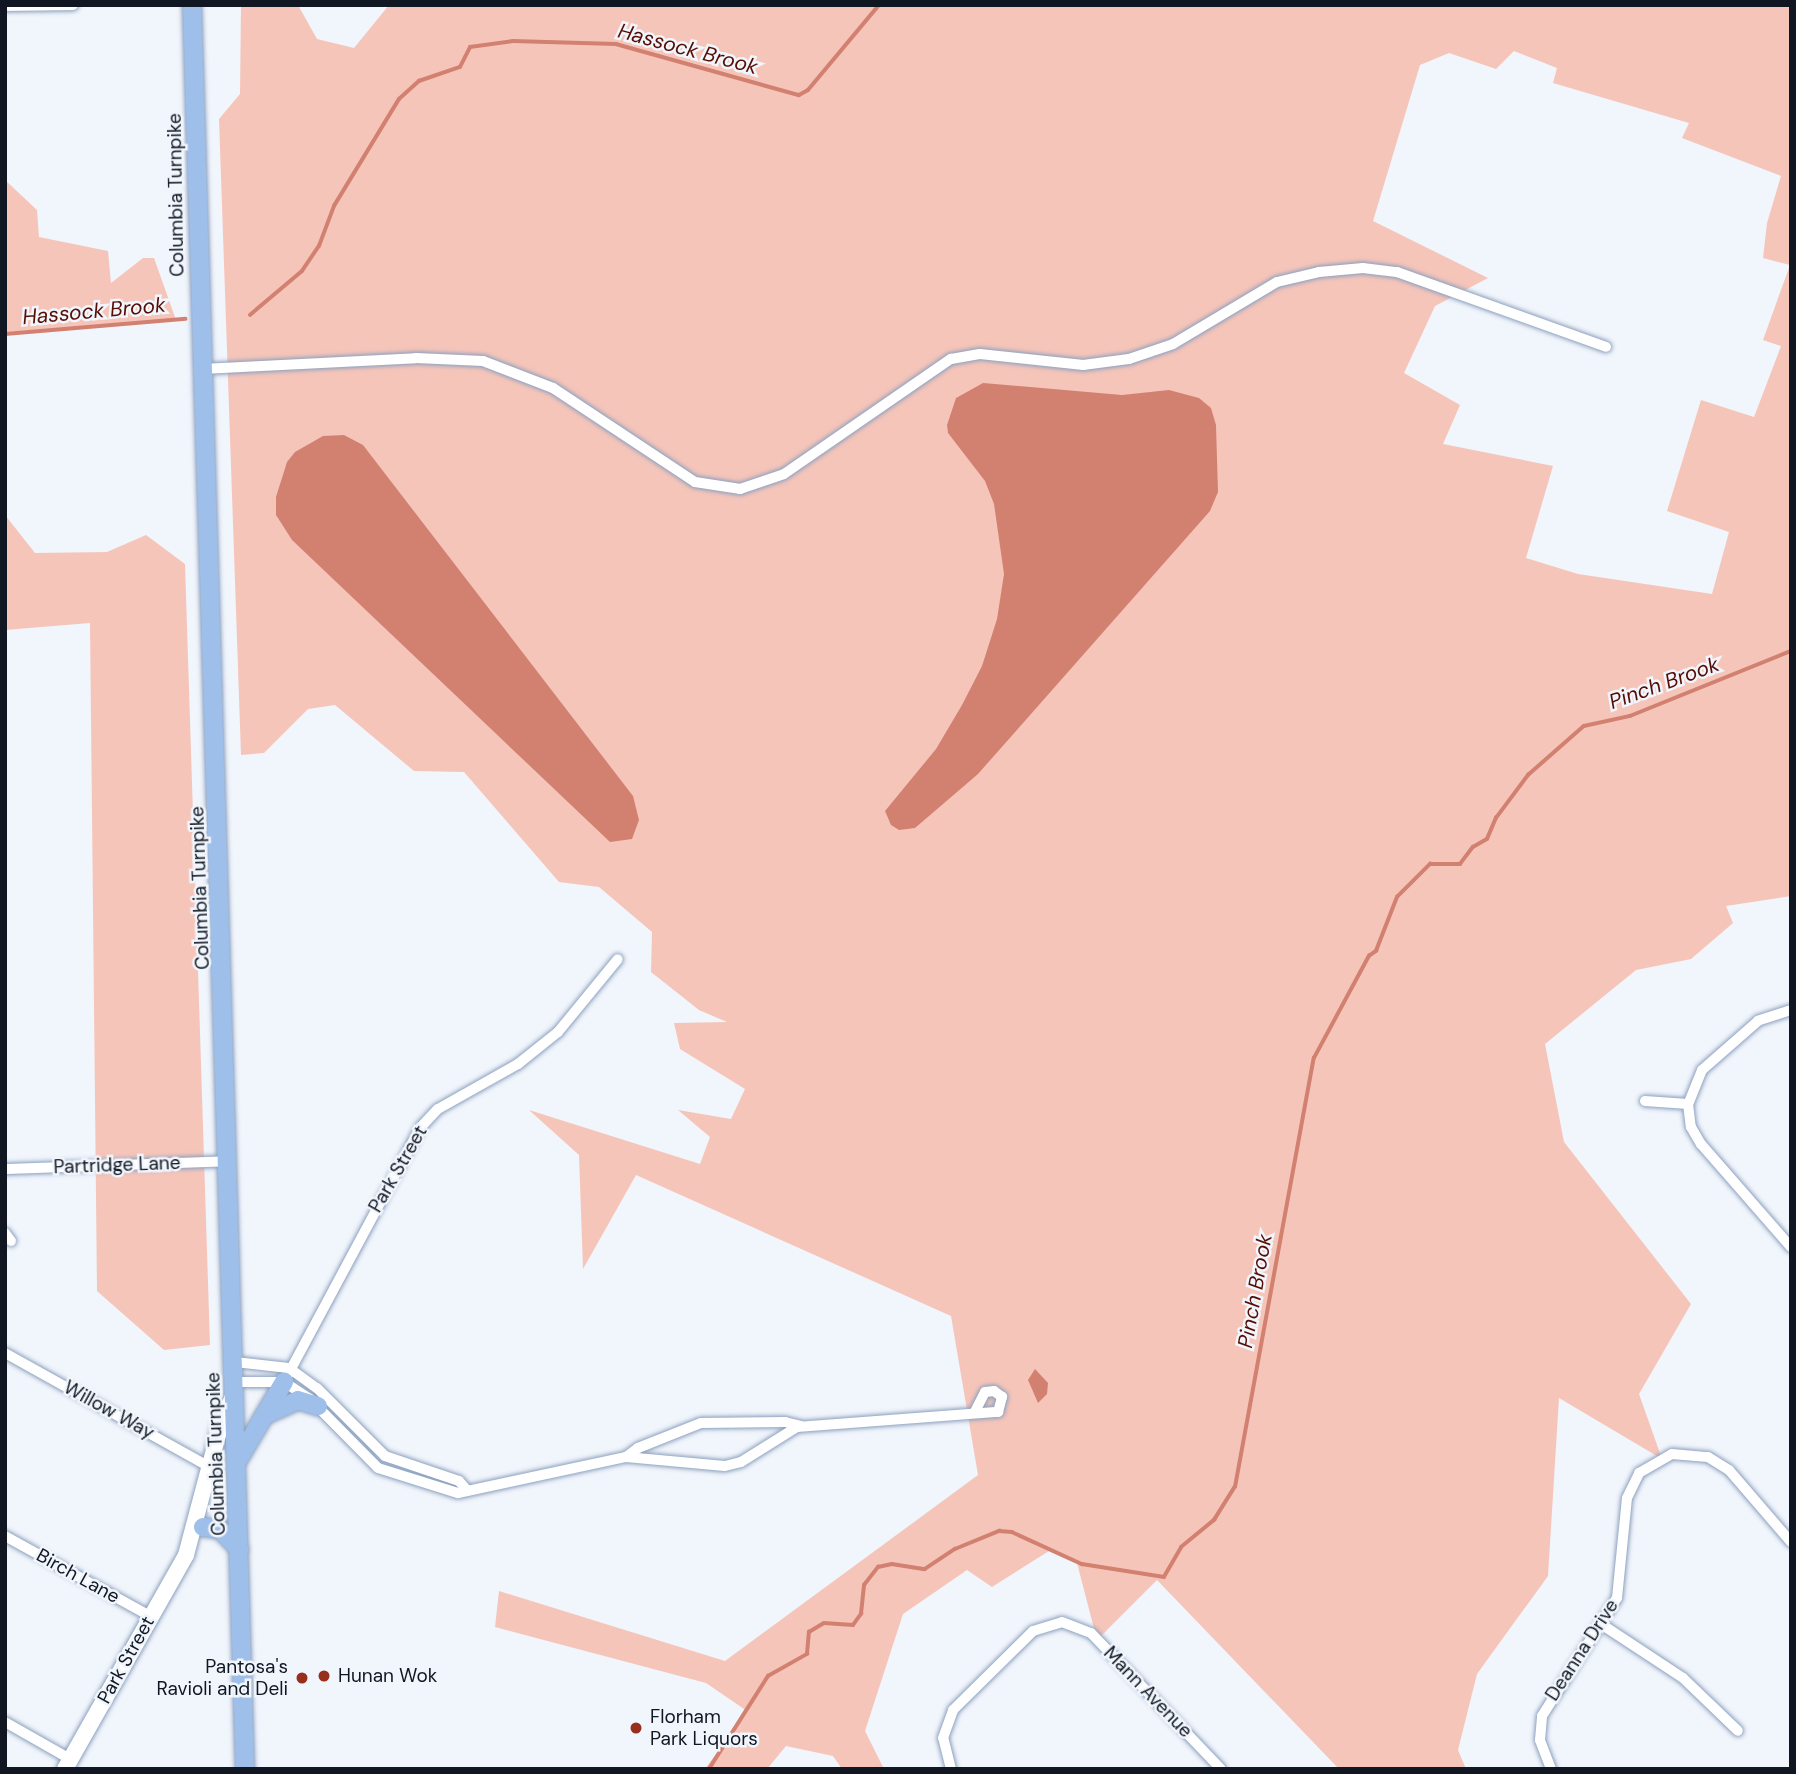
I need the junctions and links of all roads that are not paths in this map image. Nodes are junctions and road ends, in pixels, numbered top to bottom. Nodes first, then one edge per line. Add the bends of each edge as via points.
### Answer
1 (73, 5) edge
2 (192, 5) edge
3 (5, 6) edge
4 (1606, 347) dead end
5 (202, 369) junction
6 (618, 959) dead end
7 (1791, 1010) edge
8 (1645, 1101) dead end
9 (1688, 1104) junction
10 (230, 1161) junction
11 (5, 1169) edge
12 (1791, 1247) edge
13 (5, 1353) edge
14 (234, 1362) junction
15 (286, 1375) junction
16 (235, 1387) junction
17 (318, 1406) junction
18 (975, 1412) dead end
19 (262, 1416) junction
20 (802, 1426) junction
21 (626, 1457) junction
22 (238, 1460) junction
23 (212, 1468) junction
24 (466, 1489) junction
25 (203, 1527) junction
26 (5, 1536) edge
27 (1791, 1542) edge
28 (191, 1544) junction
29 (239, 1549) junction
30 (150, 1616) junction
31 (1601, 1624) junction
32 (5, 1723) edge
33 (1738, 1731) dead end
34 (68, 1764) edge
35 (245, 1769) edge
36 (951, 1769) edge
37 (1221, 1769) edge
38 (1551, 1769) edge

1 - 3 street
2 - 5 main road, Columbia Turnpike
4 - 5 street via 1397,272 1363,268 1309,274 1255,293 1192,333 1129,359 1083,365 980,354 951,359 784,474 740,489 695,482 553,388 483,361 416,358
5 - 10 main road, Columbia Turnpike
6 - 15 street, Park Street via 580,1009 532,1054 429,1117
7 - 9 street via 1758,1021 1702,1070
8 - 9 street
9 - 12 street via 1691,1127 1701,1144
10 - 11 street, Partridge Lane
10 - 14 main road, Columbia Turnpike
13 - 23 street, Willow Way
14 - 15 street
14 - 16 main road, Columbia Turnpike
15 - 16 street
15 - 17 street
15 - 19 main road
15 - 24 street via 317,1388 385,1456 459,1481
16 - 22 main road, Columbia Turnpike
16 - 23 main road, Park Street via 220,1427
17 - 19 main road via 298,1400
17 - 24 street via 378,1468 447,1492
18 - 20 street via 896,1423
19 - 22 main road
20 - 21 street via 701,1423
20 - 21 street via 741,1462 725,1466
21 - 24 street
22 - 29 main road, Columbia Turnpike
23 - 25 main road via 218,1480
23 - 28 main road, Park Street
25 - 28 main road
25 - 29 main road via 220,1529
26 - 30 street, Birch Lane
27 - 31 street, Deanna Drive via 1719,1462 1684,1453 1658,1459 1639,1473 1629,1492 1620,1587
28 - 30 main road, Park Street
29 - 35 main road, Columbia Turnpike
30 - 34 main road, Park Street
31 - 33 street via 1683,1678
31 - 38 street, Deanna Drive via 1542,1716 1540,1740
32 - 34 street
36 - 37 street, Mann Avenue via 943,1738 953,1710 1032,1631 1052,1622 1070,1623 1091,1633

